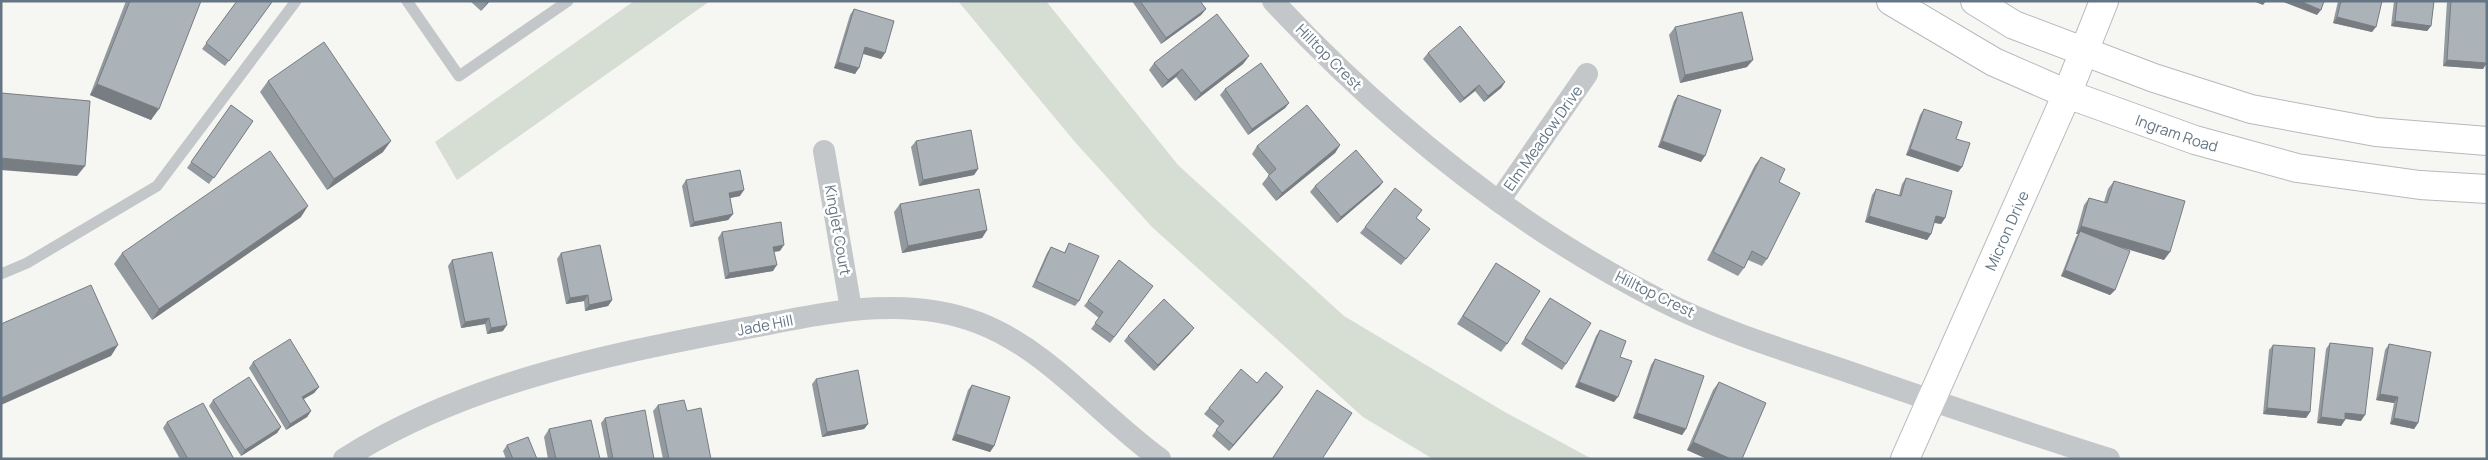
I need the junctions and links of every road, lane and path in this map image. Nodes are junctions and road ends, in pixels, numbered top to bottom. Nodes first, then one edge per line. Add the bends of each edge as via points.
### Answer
1 (296, 1) edge
2 (407, 1) edge
3 (568, 1) edge
4 (1273, 1) edge
5 (1891, 1) edge
6 (1975, 1) edge
7 (2104, 1) edge
8 (2083, 52) junction
9 (1587, 74) dead end
10 (2066, 94) junction
11 (2487, 140) edge
12 (824, 152) dead end
13 (2487, 189) edge
14 (1499, 201) junction
15 (1, 274) edge
16 (852, 309) junction
17 (1932, 400) junction
18 (344, 459) edge
19 (1160, 459) edge
20 (1905, 459) edge
21 (2109, 459) edge

1 - 15 lane via 157,186 28,264
2 - 3 lane via 459,76
4 - 14 street, Hilltop Crest via 1373,101 1433,152
5 - 10 street, Ingram Road via 1994,62
6 - 8 street via 2014,25
7 - 8 street, Micron Drive
8 - 10 street, Micron Drive
8 - 11 street via 2250,109 2376,132
9 - 14 street, Elm Meadow Drive
10 - 13 street, Ingram Road via 2195,140 2296,168 2420,185
10 - 17 street, Micron Drive
12 - 16 street, Kinglet Court
14 - 17 street, Hilltop Crest via 1570,249 1662,300 1755,340
16 - 18 street, Jade Hill via 638,349 543,372 451,405
16 - 19 street, Jade Hill via 929,310 978,322 1023,344
17 - 20 street, Micron Drive
17 - 21 street, Hilltop Crest

